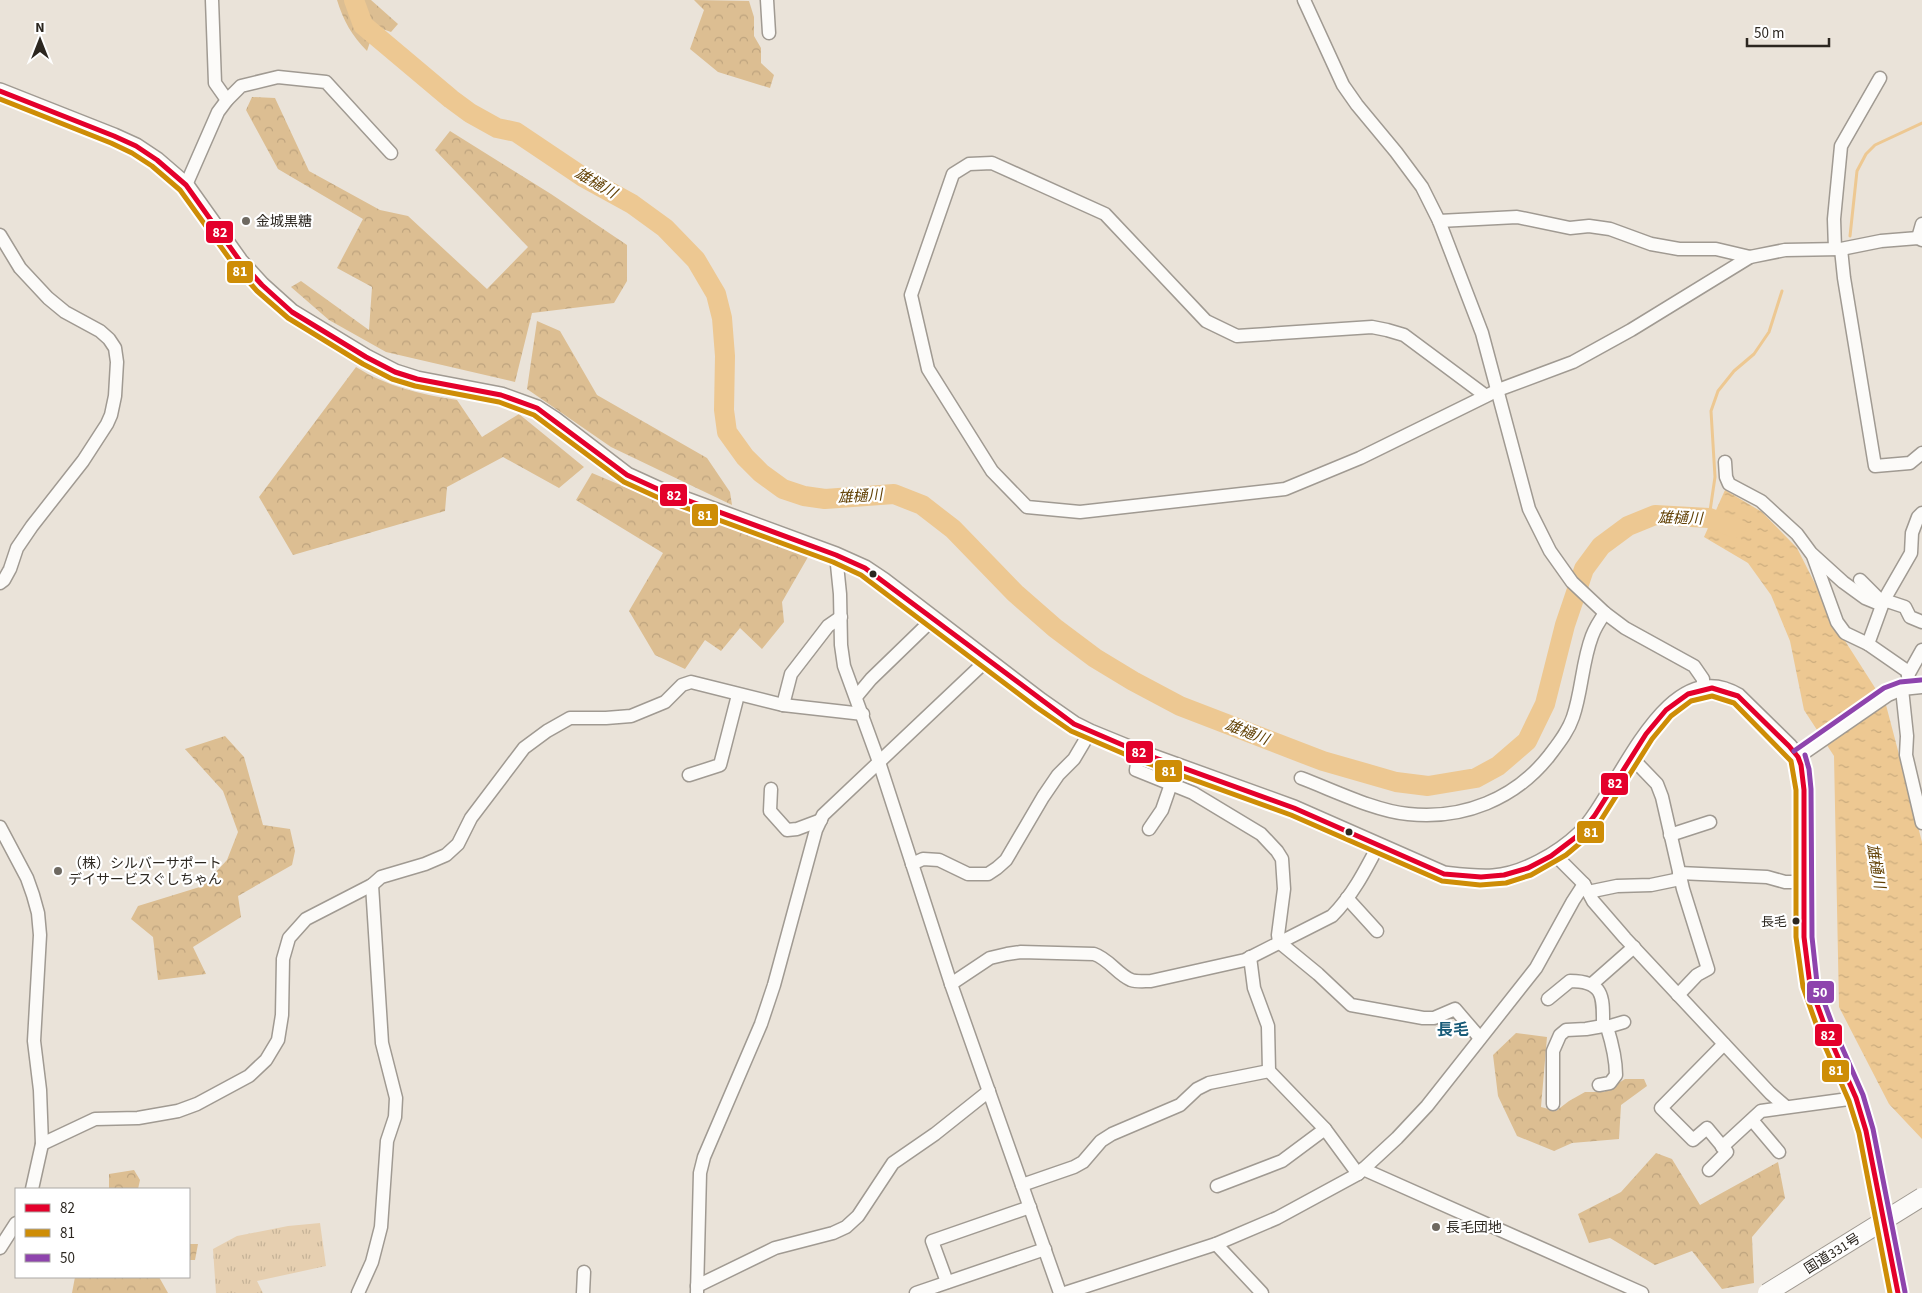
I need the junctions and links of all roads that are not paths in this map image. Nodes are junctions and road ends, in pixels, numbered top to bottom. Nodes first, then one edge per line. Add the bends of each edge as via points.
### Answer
1 (212, 0) edge
2 (767, 0) edge
3 (1304, 0) edge
4 (769, 33) dead end
5 (1880, 78) dead end
6 (0, 91) edge
7 (227, 100) junction
8 (391, 153) dead end
9 (186, 185) junction
10 (1439, 222) junction
11 (1922, 224) edge
12 (0, 235) edge
13 (1920, 239) edge
14 (1838, 249) junction
15 (1750, 257) junction
16 (1492, 393) junction
17 (1922, 453) edge
18 (1726, 462) dead end
19 (1921, 516) edge
20 (1811, 553) junction
21 (836, 555) junction
22 (1860, 580) dead end
23 (0, 583) edge
24 (1883, 602) junction
25 (1605, 613) junction
26 (841, 617) junction
27 (934, 618) junction
28 (1922, 622) edge
29 (1868, 644) junction
30 (1922, 650) edge
31 (988, 659) junction
32 (1911, 684) edge
33 (1703, 688) junction
34 (738, 695) junction
35 (856, 697) junction
36 (783, 705) junction
37 (863, 714) junction
38 (1090, 732) junction
39 (1139, 752) junction
40 (1631, 757) junction
41 (1798, 757) junction
42 (880, 762) junction
43 (688, 775) dead end
44 (1301, 778) dead end
45 (1171, 784) junction
46 (771, 789) dead end
47 (821, 820) junction
48 (1710, 822) dead end
49 (1922, 823) edge
50 (0, 827) edge
51 (1148, 829) dead end
52 (1670, 835) junction
53 (1378, 846) junction
54 (1554, 854) junction
55 (912, 864) junction
56 (1680, 876) junction
57 (1804, 882) junction
58 (372, 885) junction
59 (1586, 888) junction
60 (1347, 898) junction
61 (1377, 931) dead end
62 (1279, 942) junction
63 (1634, 947) junction
64 (1250, 957) junction
65 (952, 984) junction
66 (1592, 984) junction
67 (1678, 995) junction
68 (1548, 1000) dead end
69 (1624, 1022) dead end
70 (1605, 1027) junction
71 (1480, 1038) junction
72 (1724, 1044) junction
73 (1269, 1071) junction
74 (1599, 1085) dead end
75 (989, 1091) junction
76 (1856, 1098) junction
77 (1553, 1104) dead end
78 (1785, 1106) junction
79 (1752, 1120) junction
80 (1324, 1129) junction
81 (42, 1144) junction
82 (1722, 1147) junction
83 (1779, 1152) dead end
84 (1709, 1170) dead end
85 (1360, 1171) junction
86 (1022, 1185) junction
87 (1217, 1186) dead end
88 (32, 1188) edge
89 (1922, 1197) edge
90 (1030, 1207) junction
91 (15, 1225) edge
92 (1216, 1244) junction
93 (0, 1248) edge
94 (1045, 1249) junction
95 (584, 1272) dead end
96 (947, 1282) junction
97 (697, 1290) edge
98 (358, 1293) edge
99 (583, 1293) edge
100 (916, 1293) edge
101 (1060, 1293) edge
102 (1065, 1293) edge
103 (1262, 1293) edge
104 (1642, 1293) edge
105 (1768, 1293) edge
106 (1898, 1293) edge

1 - 7 street via 215,83
2 - 4 street
3 - 10 street via 1343,85 1422,187
5 - 14 street via 1841,146 1834,219
6 - 9 main road via 136,146
7 - 8 street via 241,86 278,77 326,82
7 - 9 street via 218,112
9 - 21 main road via 262,285 292,312 366,357 417,379 472,388 537,408 627,475
10 - 15 street via 1517,217 1570,228 1610,229 1651,244 1679,249 1716,249
10 - 16 street via 1482,333
11 - 13 street
12 - 23 street via 20,268 48,298 109,339 115,348 117,362 115,396 107,424 17,548
13 - 14 street via 1881,241
14 - 15 street via 1785,250
14 - 17 street via 1875,466 1910,463
15 - 16 street via 1573,362
16 - 16 street via 1360,458 1285,489 1080,512 1027,507 992,471 928,369 911,295 953,174 969,164 992,163 1106,214 1206,321 1237,336 1372,328 1388,330 1404,335
16 - 25 street via 1529,509 1550,551 1572,582
18 - 20 street via 1729,484 1767,506 1798,534
19 - 24 street via 1912,533 1911,553
20 - 24 street via 1865,598
20 - 29 street via 1844,634
21 - 26 street
21 - 27 main road via 865,568
22 - 24 street
24 - 28 street via 1905,607 1910,617
24 - 29 street
25 - 33 street via 1625,628 1694,666 1703,679
25 - 44 street via 1592,637 1572,718 1562,740 1525,782 1500,798 1482,807 1463,811 1408,814
26 - 35 street via 844,666
26 - 36 street via 828,626 790,674
27 - 31 main road
27 - 35 street
29 - 32 street via 1908,672
30 - 32 street
31 - 38 main road via 1041,701
31 - 42 street
32 - 41 street
32 - 49 street via 1906,756
33 - 40 main road via 1680,697
33 - 41 main road via 1719,688 1738,696
34 - 36 street
34 - 43 street via 720,765
34 - 58 street via 690,682 682,685 665,702 631,716 570,718 547,730 524,748 471,818 458,844 446,855 381,877
35 - 37 street
36 - 37 street
37 - 42 street
38 - 39 main road
38 - 55 street via 1074,759 1058,774 1042,797 1006,860 997,868 988,874 968,874 939,860 923,859
39 - 45 street via 1136,770
39 - 53 main road via 1294,808
40 - 52 street via 1657,784
40 - 54 main road via 1591,821
41 - 57 main road via 1804,790
42 - 47 street
42 - 55 street
45 - 51 street via 1162,810
45 - 62 street via 1187,790 1261,834 1277,851 1282,860 1284,889
46 - 47 street via 770,811 787,830
47 - 97 street via 774,985 704,1157 700,1173
48 - 52 street
50 - 81 street via 27,878 38,913 40,935 34,1041
52 - 56 street
53 - 54 main road via 1444,874 1471,878 1496,877 1524,869
53 - 60 street
54 - 59 street
55 - 65 street
56 - 57 street
56 - 59 street via 1651,885
56 - 67 street via 1708,969 1697,975
57 - 76 main road via 1804,937 1810,985
58 - 81 street via 306,919 289,938 283,959 278,1040 266,1060 249,1076 178,1111 138,1118 95,1119
58 - 98 street via 382,1043 396,1098 395,1117 387,1141 380,1227 372,1262
59 - 63 street via 1593,901
59 - 71 street via 1573,901 1536,968
60 - 61 street
60 - 62 street via 1332,916
62 - 64 street
62 - 71 street via 1351,1005 1423,1018 1434,1018 1455,1009
63 - 66 street
63 - 67 street
64 - 65 street via 1219,967 1141,981 1127,978 1094,954 1021,952 990,958
64 - 73 street via 1254,988 1268,1026
65 - 75 street
66 - 68 street via 1570,981
66 - 70 street via 1601,994
67 - 72 street
69 - 70 street
70 - 74 street via 1616,1061 1616,1075 1610,1082
70 - 77 street via 1566,1030 1560,1035 1553,1051
71 - 85 street via 1426,1106
72 - 78 street
72 - 82 street via 1661,1108 1693,1140 1707,1128
73 - 80 street
73 - 86 street via 1197,1089 1180,1105 1112,1134 1074,1167
75 - 86 street
75 - 97 street via 893,1163 858,1216 846,1228 775,1248
76 - 78 street
76 - 106 main road via 1866,1131
78 - 79 street via 1761,1111
79 - 82 street
79 - 83 street
80 - 85 street
80 - 87 street via 1282,1161
81 - 88 street
82 - 84 street via 1727,1152
85 - 92 street via 1277,1218
85 - 104 street
86 - 90 street
89 - 105 highway, 国道331号, bridge
90 - 94 street
90 - 96 street via 932,1241
91 - 93 street
92 - 102 street
92 - 103 street
94 - 96 street
94 - 101 street
95 - 99 street
96 - 100 street

